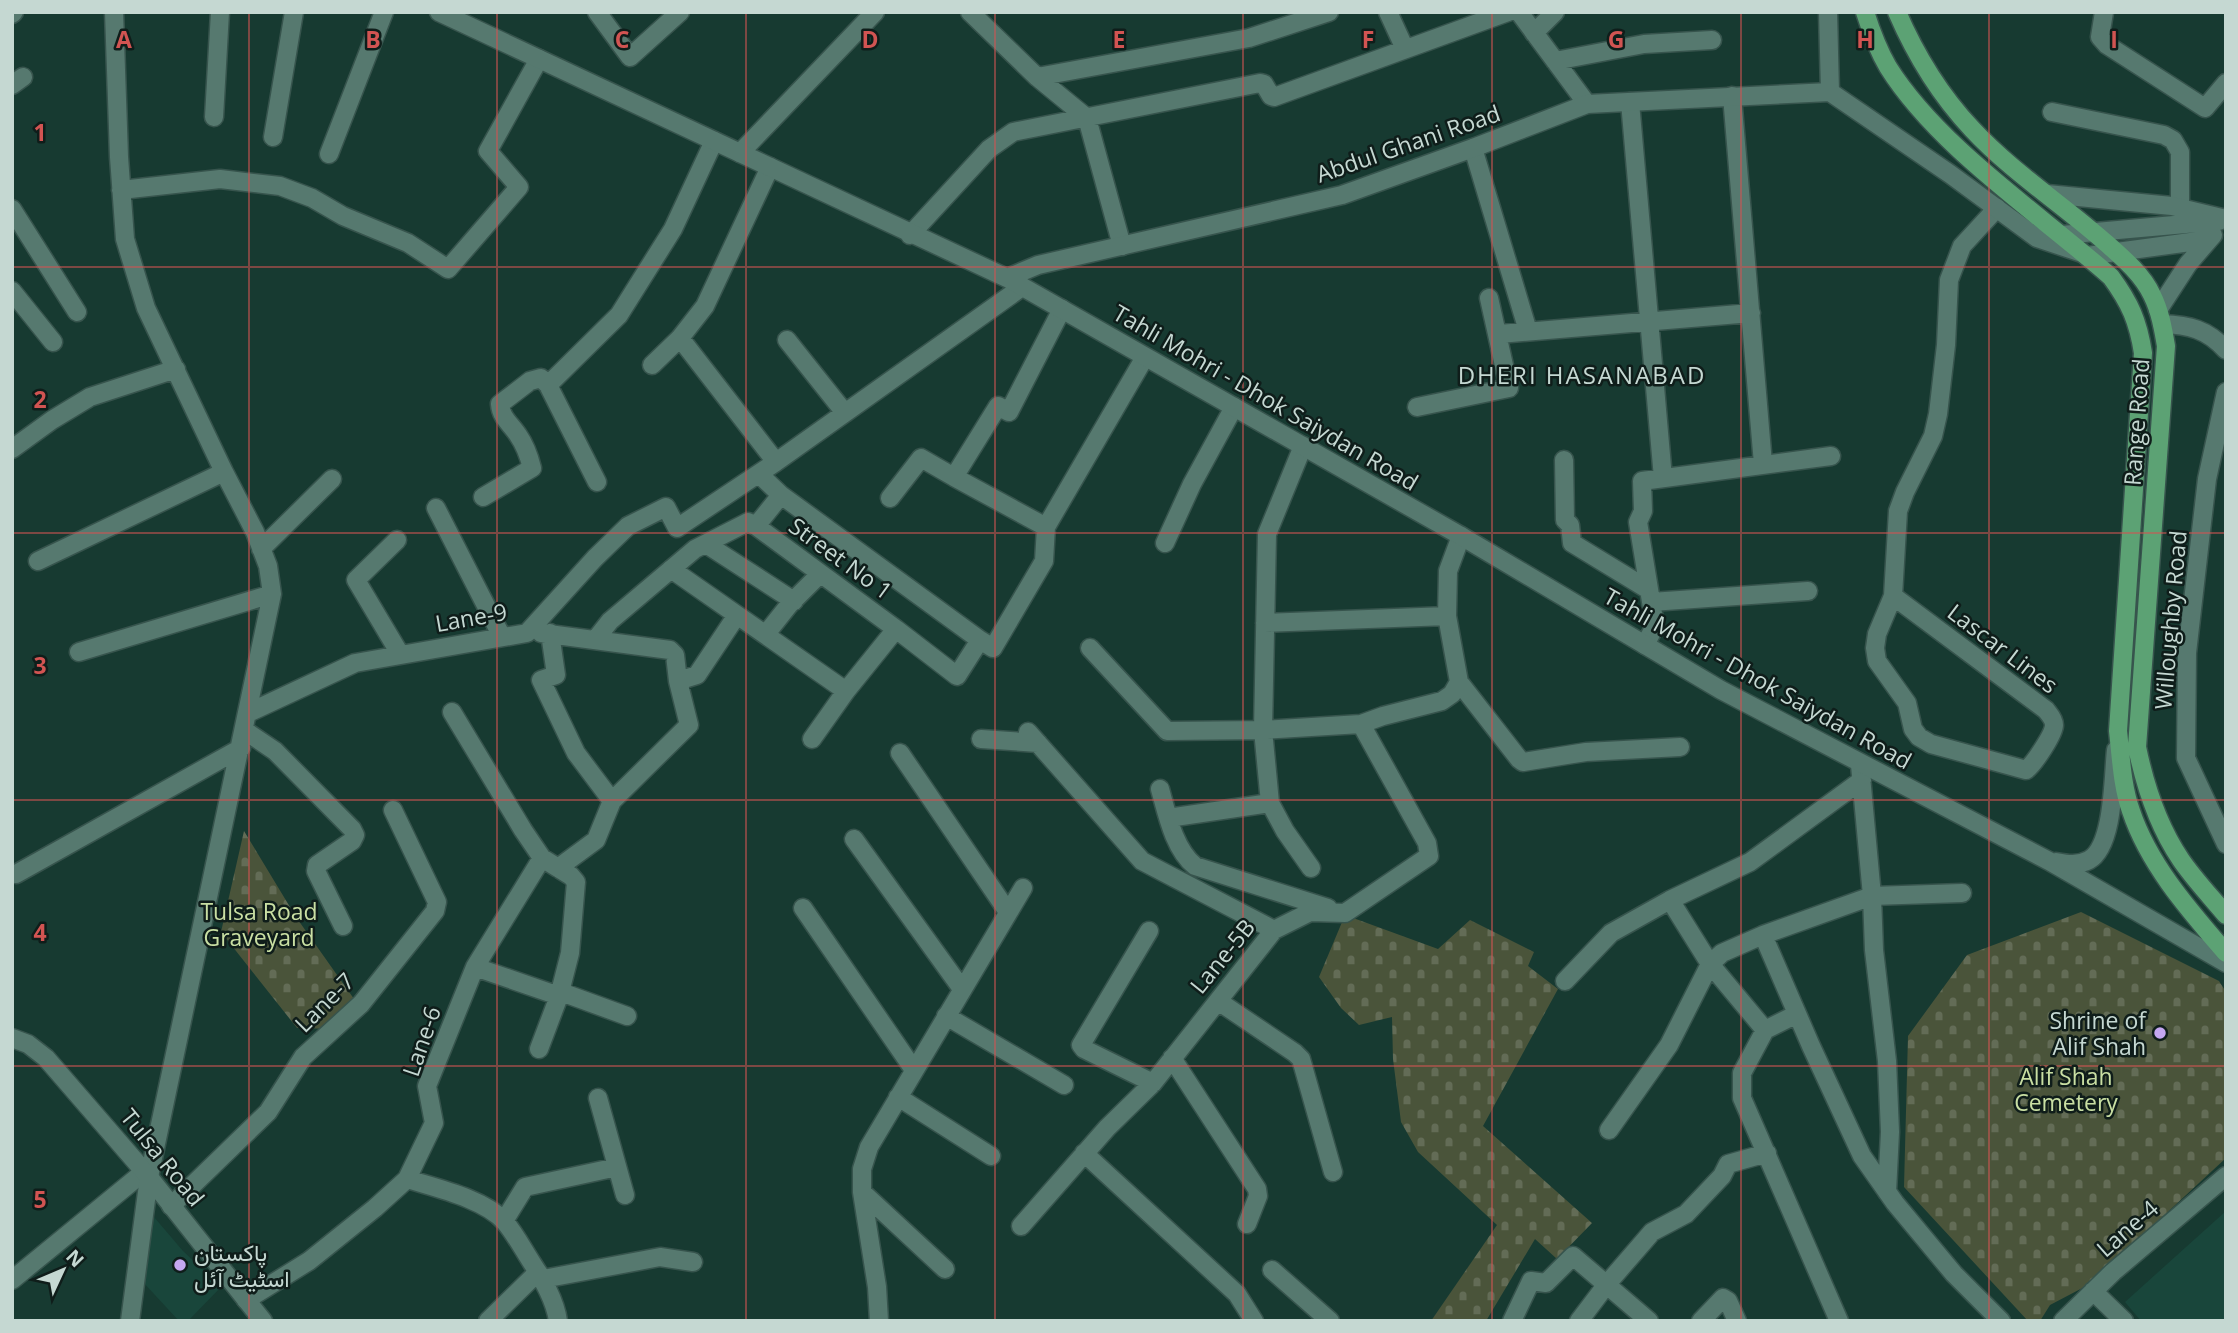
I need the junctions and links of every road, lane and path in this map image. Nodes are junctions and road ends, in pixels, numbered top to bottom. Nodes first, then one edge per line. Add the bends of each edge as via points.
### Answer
1 (114, 12) edge
2 (220, 12) edge
3 (294, 12) edge
4 (384, 12) edge
5 (439, 12) edge
6 (597, 12) edge
7 (680, 12) edge
8 (875, 12) edge
9 (1329, 12) edge
10 (1388, 12) edge
11 (1508, 12) edge
12 (1519, 12) edge
13 (1555, 12) edge
14 (1828, 12) edge
15 (1865, 12) edge
16 (1897, 12) edge
17 (2104, 12) edge
18 (980, 15) edge
19 (1534, 33) junction
20 (1712, 40) dead end
21 (1405, 50) junction
22 (539, 59) junction
23 (1555, 61) junction
24 (1038, 77) junction
25 (2226, 83) edge
26 (1830, 92) junction
27 (1732, 96) junction
28 (1630, 102) junction
29 (1587, 104) junction
30 (2052, 112) dead end
31 (214, 117) dead end
32 (1087, 118) junction
33 (274, 137) dead end
34 (714, 141) junction
35 (1473, 148) junction
36 (740, 153) junction
37 (329, 154) dead end
38 (770, 167) junction
39 (121, 190) junction
40 (2047, 194) junction
41 (2180, 207) junction
42 (1997, 208) junction
43 (12, 209) edge
44 (2222, 225) edge
45 (2095, 233) junction
46 (910, 235) junction
47 (2062, 235) junction
48 (1122, 246) junction
49 (2117, 253) junction
50 (2085, 255) junction
51 (1014, 283) junction
52 (1489, 298) dead end
53 (16, 303) edge
54 (1062, 310) junction
55 (77, 312) dead end
56 (1751, 313) junction
57 (2160, 317) junction
58 (1649, 322) junction
59 (1528, 331) junction
60 (1499, 334) junction
61 (680, 338) junction
62 (787, 340) dead end
63 (53, 342) dead end
64 (2226, 350) edge
65 (1145, 356) junction
66 (652, 365) dead end
67 (176, 369) junction
68 (548, 385) junction
69 (2226, 392) edge
70 (1234, 407) junction
71 (1418, 407) dead end
72 (845, 413) junction
73 (1303, 446) junction
74 (12, 449) edge
75 (1831, 456) dead end
76 (1564, 460) dead end
77 (776, 462) junction
78 (1763, 464) junction
79 (224, 472) junction
80 (759, 474) junction
81 (954, 477) junction
82 (1663, 478) junction
83 (332, 479) dead end
84 (597, 482) dead end
85 (781, 495) junction
86 (483, 497) dead end
87 (890, 498) dead end
88 (666, 507) joint
89 (436, 508) dead end
90 (756, 526) junction
91 (1046, 527) junction
92 (1461, 536) junction
93 (397, 540) dead end
94 (1165, 543) dead end
95 (706, 544) junction
96 (261, 548) junction
97 (38, 561) dead end
98 (671, 569) junction
99 (820, 574) junction
100 (1808, 591) dead end
101 (272, 594) junction
102 (1650, 596) junction
103 (1893, 596) junction
104 (794, 601) junction
105 (737, 615) junction
106 (1447, 616) junction
107 (1265, 623) junction
108 (896, 629) junction
109 (527, 633) junction
110 (550, 633) junction
111 (766, 634) junction
112 (502, 637) junction
113 (595, 640) junction
114 (980, 640) junction
115 (1645, 645) junction
116 (1090, 648) dead end
117 (79, 652) dead end
118 (400, 654) junction
119 (678, 681) junction
120 (1459, 682) junction
121 (846, 691) junction
122 (452, 712) dead end
123 (246, 722) junction
124 (1361, 724) junction
125 (1264, 730) junction
126 (2118, 731) junction
127 (812, 739) dead end
128 (981, 739) dead end
129 (1680, 747) dead end
130 (240, 748) junction
131 (900, 753) dead end
132 (1861, 772) junction
133 (1160, 789) dead end
134 (612, 801) junction
135 (1270, 803) junction
136 (393, 810) dead end
137 (1168, 818) junction
138 (854, 839) dead end
139 (2226, 844) edge
140 (542, 858) junction
141 (2049, 861) junction
142 (558, 868) junction
143 (1311, 868) dead end
144 (16, 874) dead end
145 (1023, 888) dead end
146 (1962, 893) dead end
147 (1872, 896) junction
148 (1670, 900) junction
149 (803, 908) dead end
150 (1008, 912) junction
151 (1345, 913) junction
152 (2226, 915) edge
153 (343, 926) dead end
154 (1274, 930) junction
155 (1149, 931) dead end
156 (1763, 935) junction
157 (2226, 953) edge
158 (2226, 963) edge
159 (1710, 964) junction
160 (475, 967) junction
161 (1565, 981) dead end
162 (962, 989) junction
163 (560, 994) junction
164 (1218, 1000) junction
165 (1797, 1014) junction
166 (628, 1016) dead end
167 (946, 1016) junction
168 (1765, 1030) junction
169 (12, 1038) edge
170 (539, 1049) dead end
171 (1172, 1058) junction
172 (914, 1070) junction
173 (1153, 1083) junction
174 (1064, 1085) dead end
175 (898, 1097) junction
176 (598, 1098) dead end
177 (1609, 1130) dead end
178 (1084, 1153) junction
179 (1767, 1153) junction
180 (991, 1156) dead end
181 (617, 1167) junction
182 (1334, 1172) dead end
183 (147, 1174) junction
184 (2226, 1176) edge
185 (407, 1179) junction
186 (862, 1192) junction
187 (1886, 1192) junction
188 (625, 1195) dead end
189 (171, 1206) junction
190 (504, 1221) junction
191 (1247, 1224) dead end
192 (1021, 1226) dead end
193 (693, 1262) dead end
194 (945, 1269) dead end
195 (1272, 1270) dead end
196 (540, 1275) junction
197 (12, 1280) edge
198 (1607, 1284) junction
199 (2093, 1291) junction
200 (246, 1300) junction
201 (130, 1321) edge
202 (263, 1321) edge
203 (488, 1321) edge
204 (558, 1321) edge
205 (879, 1321) edge
206 (1254, 1321) edge
207 (1331, 1321) edge
208 (1512, 1321) edge
209 (1578, 1321) edge
210 (1649, 1321) edge
211 (1701, 1321) edge
212 (1737, 1321) edge
213 (1839, 1321) edge
214 (2001, 1321) edge
215 (2063, 1321) edge
216 (2124, 1321) edge

1 - 39 street
2 - 31 street
3 - 33 street
4 - 37 street
5 - 22 street, Tahli Mohri - Dhok Saiydan Road
6 - 7 street via 629,57
8 - 36 street
9 - 24 street via 1249,37
10 - 21 street
11 - 21 street
12 - 19 street
13 - 19 street
14 - 26 street
15 - 47 main road via 1887,65 1907,94 1966,154
16 - 40 main road, Range Road via 1927,73 1949,103
17 - 25 street via 2100,37 2108,45 2205,108
18 - 24 street
19 - 23 street
20 - 23 street via 1644,44
21 - 32 street via 1274,97 1260,83
22 - 34 street, Tahli Mohri - Dhok Saiydan Road
22 - 39 street via 488,151 519,187 448,269 408,243 280,186 220,179
23 - 29 street
24 - 32 street
26 - 27 street, Abdul Ghani Road
26 - 42 street
27 - 28 street, Abdul Ghani Road
27 - 56 street
28 - 29 street, Abdul Ghani Road
28 - 58 street
29 - 35 street, Abdul Ghani Road
30 - 41 street via 2174,140 2180,152
32 - 46 street via 1013,132 989,149
32 - 48 street
34 - 36 street, Tahli Mohri - Dhok Saiydan Road
34 - 68 street via 673,229 620,314
35 - 48 street, Abdul Ghani Road via 1342,195
35 - 59 street
36 - 38 street, Tahli Mohri - Dhok Saiydan Road
38 - 46 street, Tahli Mohri - Dhok Saiydan Road
38 - 61 street via 705,306
39 - 67 street via 125,239 146,308
40 - 41 street
40 - 45 main road, Range Road
41 - 44 street
42 - 50 street via 2037,238
42 - 103 street, Lascar Lines via 1962,246 1952,271 1938,414 1933,436 1898,511
43 - 55 street
44 - 45 street
44 - 49 street via 2199,241
44 - 57 street via 2188,264
45 - 47 street
45 - 49 main road, Range Road
46 - 51 street, Tahli Mohri - Dhok Saiydan Road
47 - 50 main road
48 - 51 street, Abdul Ghani Road via 1038,265
49 - 50 street
49 - 57 main road, Range Road via 2151,293
50 - 126 main road via 2128,301 2143,353
51 - 54 street, Tahli Mohri - Dhok Saiydan Road
51 - 72 street, Abdul Ghani Road
52 - 60 street
53 - 63 street
54 - 65 street, Tahli Mohri - Dhok Saiydan Road
54 - 81 street via 1009,412 998,406
56 - 58 street
56 - 78 street
57 - 64 street via 2208,333
57 - 152 main road, Range Road via 2166,346 2137,747 2165,832
58 - 59 street
58 - 82 street
59 - 60 street
60 - 71 street via 1510,388
61 - 66 street
61 - 77 street
62 - 72 street
65 - 70 street, Tahli Mohri - Dhok Saiydan Road
65 - 91 street
67 - 74 street via 90,397
67 - 79 street
68 - 84 street
68 - 86 street via 541,377 530,381 500,404 532,468
69 - 139 street, Willoughby Road via 2207,479 2187,653 2186,758
70 - 73 street, Tahli Mohri - Dhok Saiydan Road
70 - 94 street
72 - 77 street, Abdul Ghani Road
73 - 92 street, Tahli Mohri - Dhok Saiydan Road
73 - 107 street via 1267,534
75 - 78 street
76 - 102 street via 1565,520 1572,543
77 - 80 street, Abdul Ghani Road
78 - 82 street
79 - 96 street
79 - 97 street
80 - 85 street
80 - 88 street, Abdul Ghani Road via 677,528
81 - 87 street via 921,458
81 - 91 street
82 - 102 street via 1640,484 1643,511 1638,522
83 - 96 street
85 - 90 street
85 - 114 street
88 - 109 street, Lane-9 via 628,526
89 - 112 street
90 - 95 street via 748,522
90 - 99 street, Street No 1
91 - 114 street via 1044,561 993,648
92 - 106 street via 1448,571
92 - 115 street, Tahli Mohri - Dhok Saiydan Road
93 - 118 street via 356,580
95 - 98 street
95 - 104 street
96 - 101 street
98 - 105 street
98 - 113 street via 610,621
99 - 104 street
99 - 108 street, Street No 1
100 - 102 street
101 - 117 street
101 - 123 street
102 - 115 street via 1655,625
103 - 103 street, Lascar Lines via 1877,634 1877,661 1907,703 1919,737 2026,770 2032,766 2054,729 2046,710
104 - 111 street
105 - 111 street
105 - 119 street via 697,675
106 - 107 street
106 - 120 street
107 - 125 street
108 - 114 street, Street No 1 via 957,676
108 - 121 street
109 - 110 street
109 - 112 street, Lane-9
110 - 113 street
110 - 134 street via 556,675 541,680 576,753
111 - 121 street
112 - 118 street, Lane-9
113 - 119 street via 670,650 675,655
115 - 132 street, Tahli Mohri - Dhok Saiydan Road
116 - 125 street via 1167,731
118 - 123 street, Lane-9 via 355,663
119 - 134 street via 689,724
120 - 124 street via 1442,701
120 - 129 street via 1523,762 1586,752
121 - 127 street
122 - 140 street
123 - 130 street
123 - 153 street via 355,835 317,865 316,871
124 - 125 street
124 - 151 street via 1427,843 1429,856
125 - 135 street
126 - 141 street via 2102,847 2090,860 2075,865
126 - 157 main road via 2130,809 2140,833 2154,861
128 - 154 street via 1033,738 1142,861
130 - 144 street
130 - 183 street
131 - 150 street
132 - 141 street, Tahli Mohri - Dhok Saiydan Road
132 - 147 street
132 - 148 street via 1750,862
133 - 137 street
134 - 142 street via 596,840
135 - 137 street
135 - 143 street
136 - 189 street, Lane-7 via 437,902 435,911 361,1004 303,1057 268,1112
137 - 151 street via 1183,852 1195,866
138 - 162 street
140 - 142 street
140 - 160 street, Lane-6
141 - 158 street, Tahli Mohri - Dhok Saiydan Road
142 - 163 street via 576,882 570,953
145 - 150 street
146 - 147 street
147 - 156 street
147 - 187 street via 1887,1061 1890,1132
148 - 159 street
148 - 161 street via 1611,933
149 - 172 street
150 - 162 street
151 - 154 street, Lane-5B via 1310,912
154 - 164 street, Lane-5B
155 - 173 street via 1081,1045
156 - 159 street via 1722,953
156 - 165 street
159 - 168 street
159 - 177 street via 1669,1045
160 - 163 street
160 - 185 street, Lane-6 via 428,1086 434,1123
162 - 167 street
163 - 166 street
163 - 170 street
164 - 171 street, Lane-5B
164 - 182 street via 1301,1059
165 - 168 street
165 - 187 street via 1862,1156
167 - 172 street
167 - 174 street
168 - 179 street via 1742,1073 1742,1098
169 - 183 street, Tulsa Road via 46,1058
171 - 173 street, Lane-5B
171 - 191 street via 1257,1189
172 - 175 street
173 - 178 street, Lane-5B
175 - 180 street
175 - 186 street via 869,1147 862,1169
176 - 181 street
178 - 192 street, Lane-5B
178 - 206 street via 1237,1294
179 - 198 street via 1728,1164 1686,1214 1652,1232
179 - 213 street
181 - 188 street
181 - 190 street via 525,1187
183 - 189 street, Tulsa Road
183 - 197 street
183 - 201 street
184 - 199 street, Lane-4
185 - 190 street via 463,1198
185 - 200 street, Lane-6 via 309,1261
186 - 194 street
186 - 205 street
187 - 214 street via 1954,1274
189 - 200 street, Tulsa Road
190 - 196 street
193 - 196 street via 660,1257
195 - 207 street
196 - 203 street
196 - 204 street
198 - 208 street via 1573,1256 1546,1283 1531,1281
198 - 209 street
198 - 210 street
199 - 215 street, Lane-4
199 - 216 street
200 - 202 street, Tulsa Road
211 - 212 street via 1723,1298

